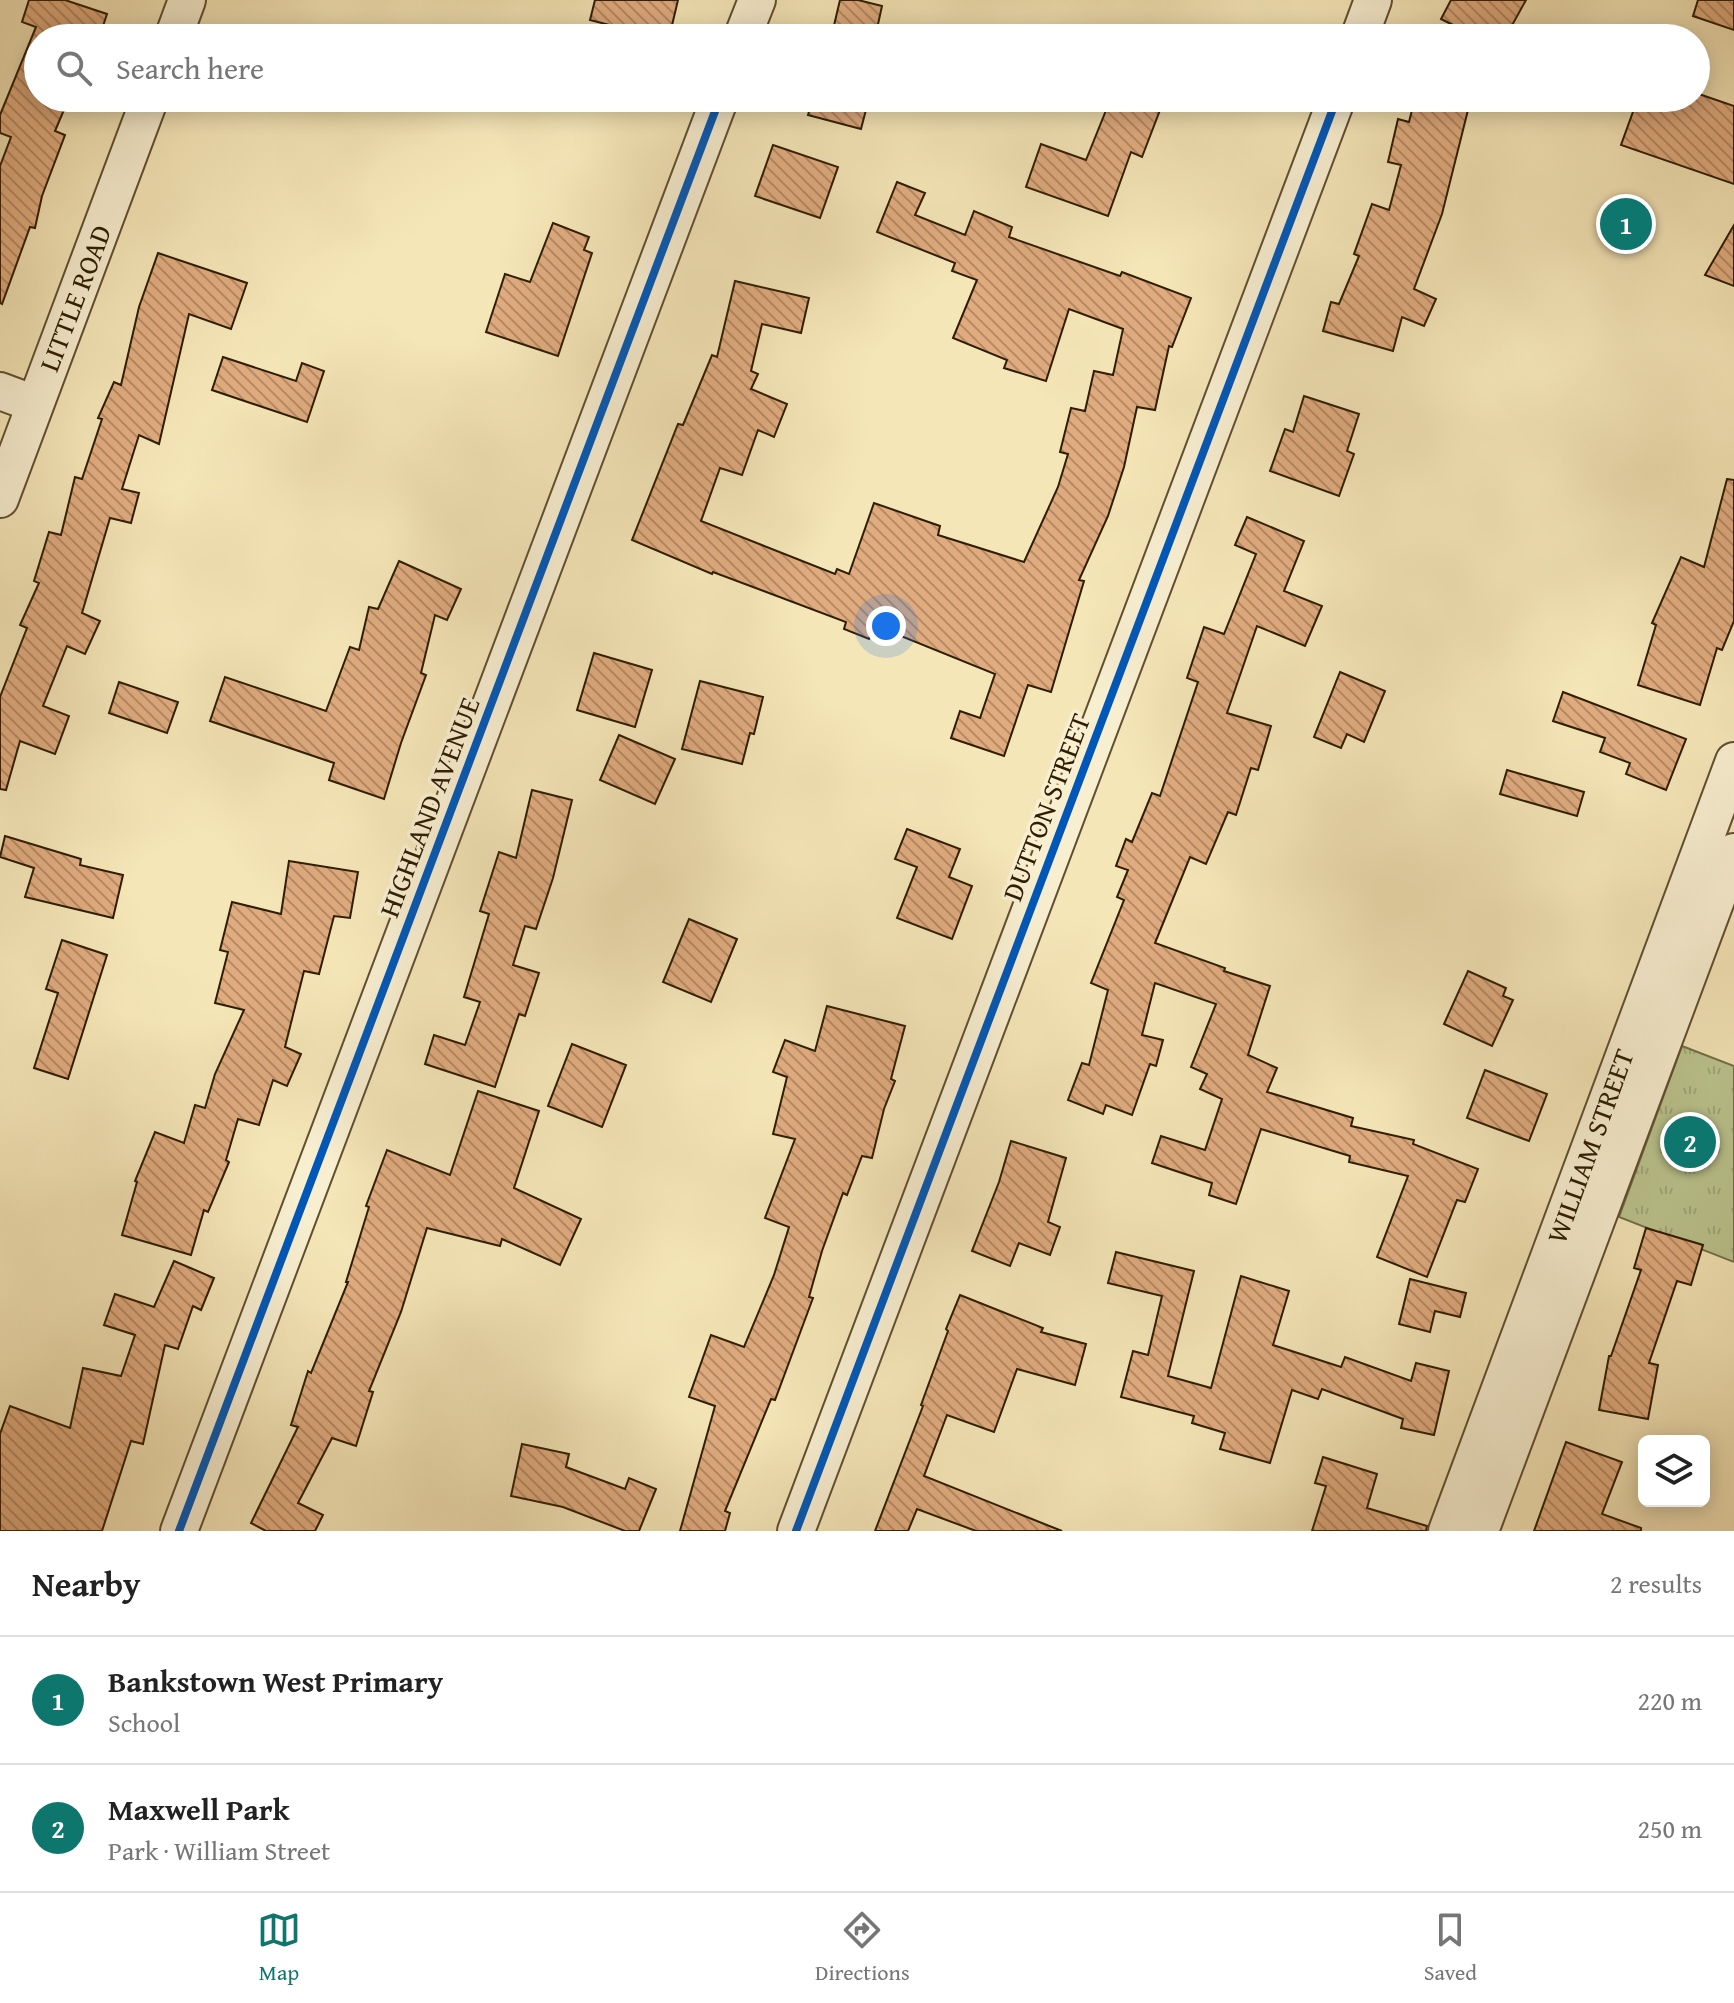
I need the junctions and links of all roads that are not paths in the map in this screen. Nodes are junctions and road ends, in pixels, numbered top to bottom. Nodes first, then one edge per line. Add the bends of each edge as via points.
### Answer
1 (187, 0) edge
2 (757, 0) edge
3 (1373, 0) edge
4 (178, 24) edge
5 (748, 24) edge
6 (1364, 24) edge
7 (145, 112) edge
8 (715, 112) edge
9 (1332, 112) edge
10 (0, 391) edge
11 (35, 404) junction
12 (0, 499) edge
13 (1734, 761) edge
14 (1734, 852) edge
15 (179, 1531) edge
16 (796, 1531) edge
17 (1447, 1531) edge
18 (1480, 1531) edge

1 - 4 street
2 - 5 street
3 - 6 street
7 - 11 street, LITTLE ROAD
8 - 15 street, HIGHLAND AVENUE
9 - 16 street, DUTTON STREET
10 - 11 street
11 - 12 street, LITTLE ROAD
13 - 17 street, WILLIAM STREET
14 - 18 street, WILLIAM STREET

